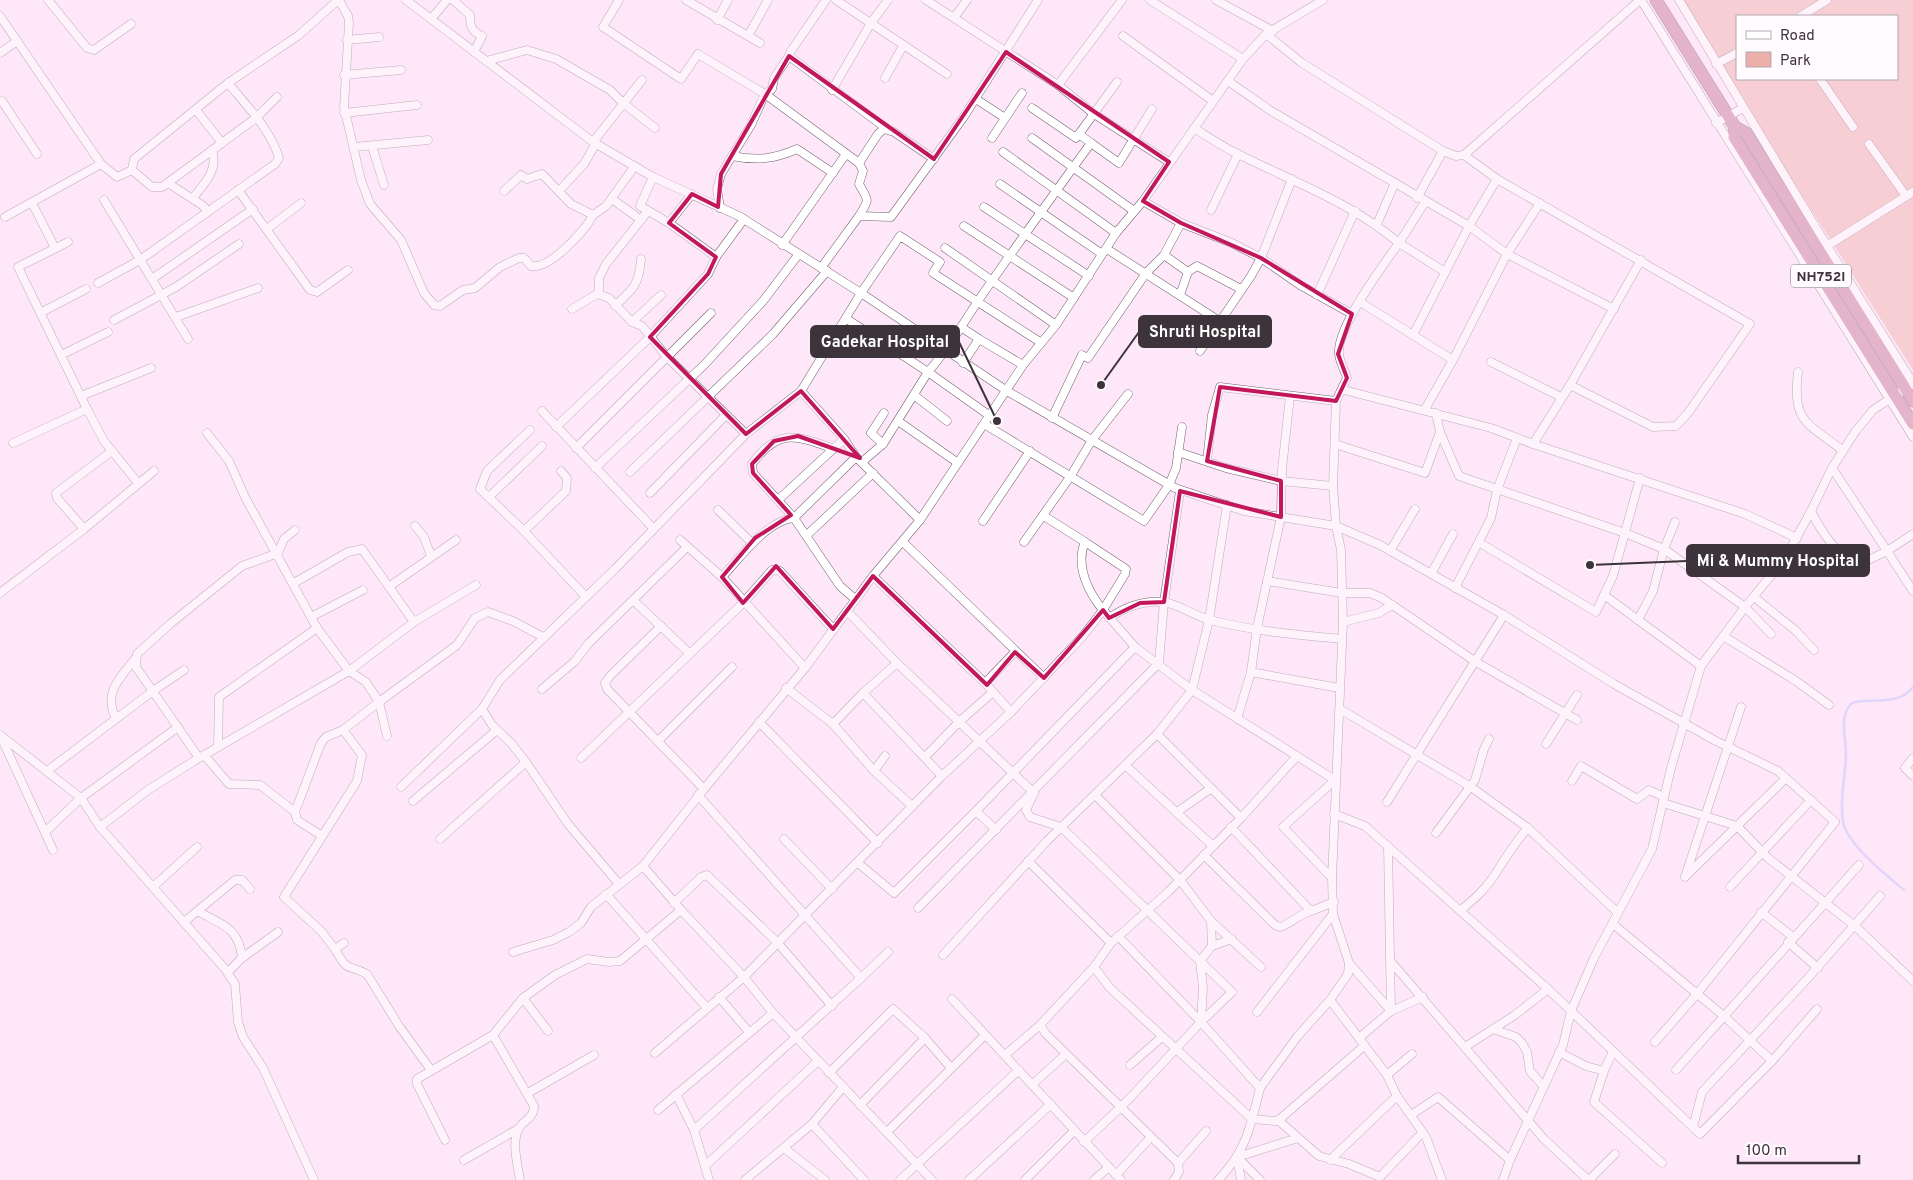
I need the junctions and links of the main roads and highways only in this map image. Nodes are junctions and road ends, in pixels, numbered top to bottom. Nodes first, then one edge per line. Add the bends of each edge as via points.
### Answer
1 (1656, 0) edge
2 (1903, 390) edge
3 (1913, 402) edge
4 (1913, 424) edge

1 - 2 highway, NH752I via 1735,127 1746,133
2 - 3 highway, NH752I
2 - 4 highway, NH752I

